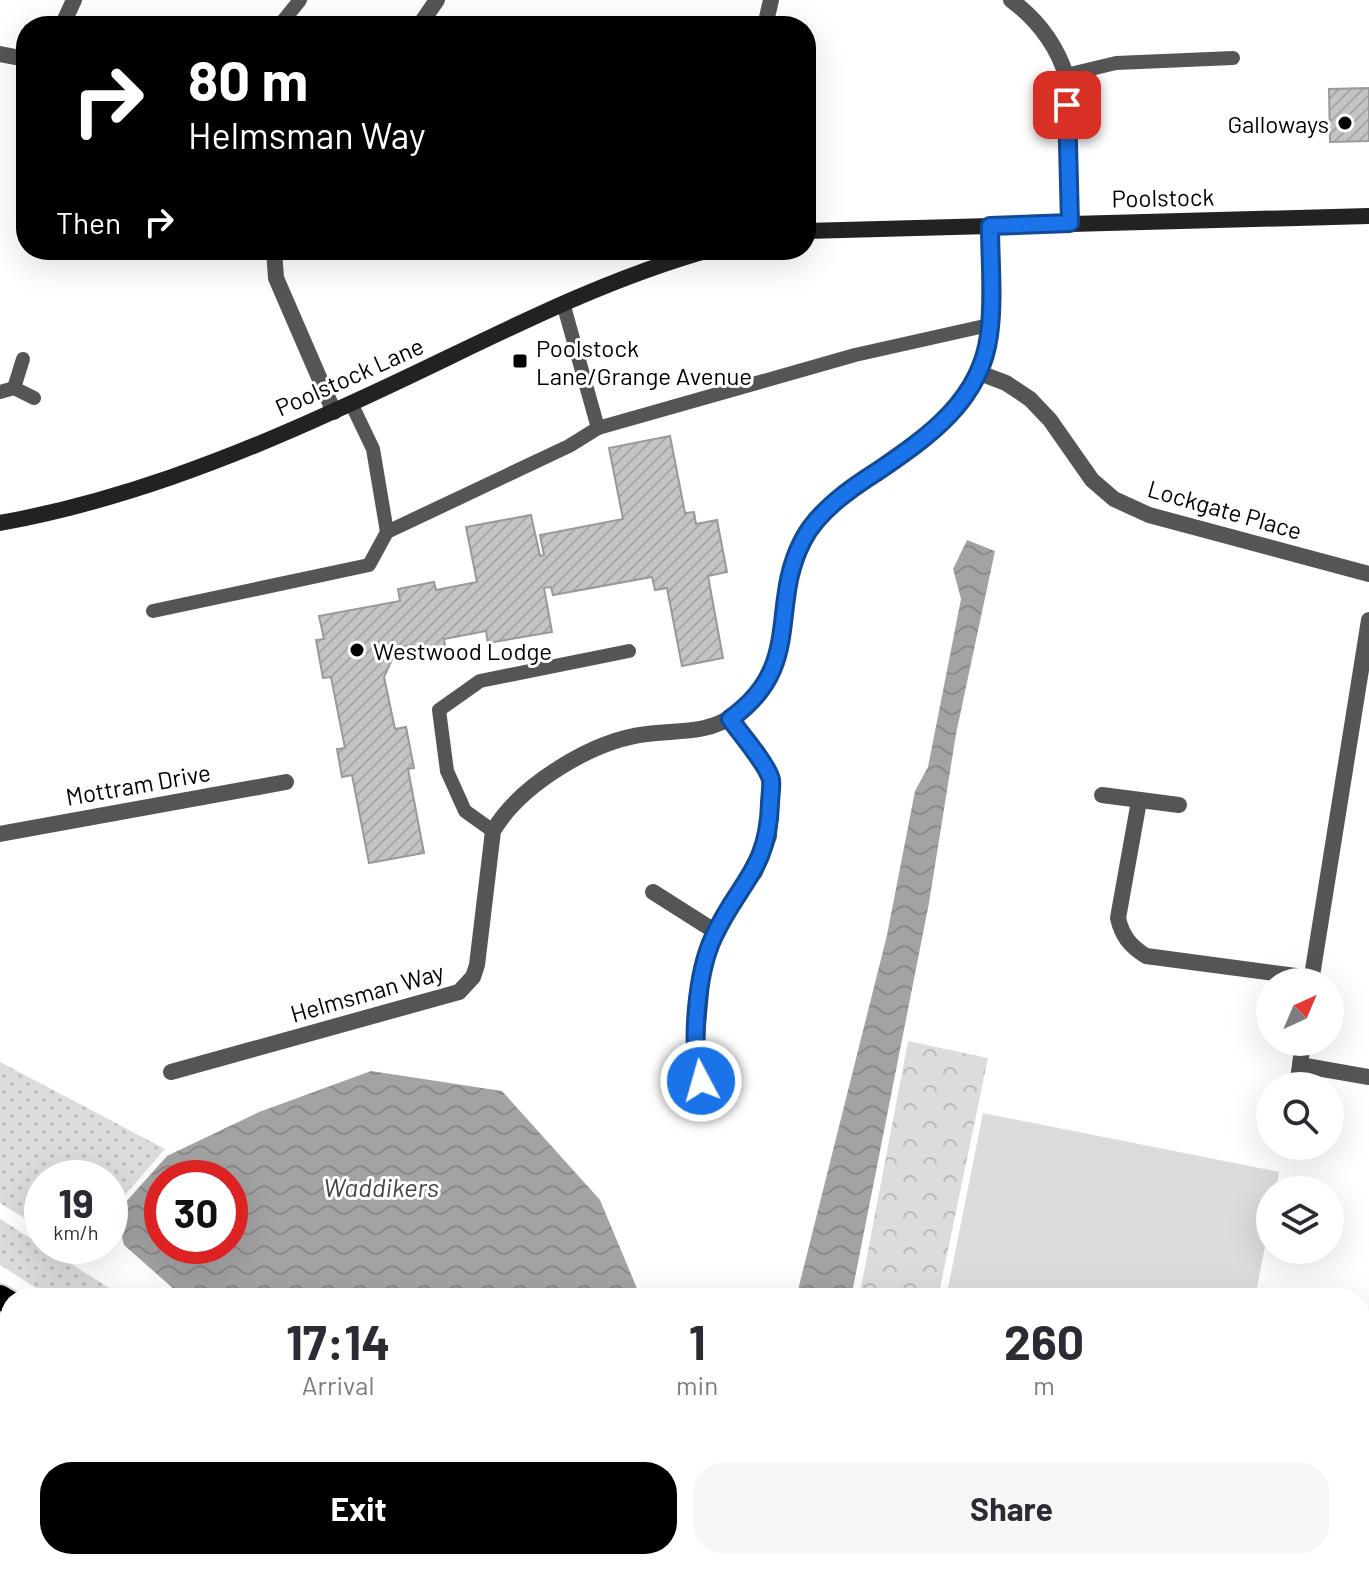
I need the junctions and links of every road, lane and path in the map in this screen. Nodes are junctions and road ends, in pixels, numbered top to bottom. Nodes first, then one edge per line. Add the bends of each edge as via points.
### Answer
1 (300, 0) edge
2 (1011, 0) edge
3 (287, 16) edge
4 (1233, 58) dead end
5 (1066, 75) junction
6 (1369, 216) edge
7 (1070, 223) junction
8 (990, 226) junction
9 (816, 230) edge
10 (275, 260) edge
11 (673, 260) edge
12 (563, 303) junction
13 (989, 325) junction
14 (23, 359) dead end
15 (977, 372) junction
16 (7, 390) edge
17 (34, 398) dead end
18 (351, 403) junction
19 (334, 412) junction
20 (598, 428) junction
21 (0, 523) edge
22 (387, 532) junction
23 (1369, 574) edge
24 (153, 611) dead end
25 (1369, 620) edge
26 (629, 651) dead end
27 (730, 719) junction
28 (286, 782) dead end
29 (1102, 795) dead end
30 (1139, 801) junction
31 (1179, 805) dead end
32 (493, 831) junction
33 (0, 834) edge
34 (653, 892) dead end
35 (716, 932) junction
36 (1313, 968) edge
37 (1256, 972) edge
38 (1301, 1056) edge
39 (1300, 1065) junction
40 (171, 1072) dead end
41 (1299, 1072) edge
42 (1369, 1077) edge
43 (707, 1101) dead end

1 - 3 lane
2 - 5 street via 1044,31
4 - 5 lane via 1116,63
5 - 7 street
6 - 7 main road, Poolstock
7 - 8 main road, Poolstock
8 - 9 main road, Poolstock
8 - 13 street
10 - 19 street via 276,278
11 - 12 main road, Poolstock Lane
12 - 18 main road, Poolstock Lane
12 - 20 lane
13 - 15 street
13 - 20 lane via 855,355
14 - 16 lane
15 - 23 street, Lockgate Place via 1030,399 1092,480 1114,499 1149,515
15 - 27 street via 946,420 857,485 803,540 770,677 752,703
16 - 17 lane
18 - 19 main road, Poolstock Lane
18 - 22 lane via 373,449
19 - 21 main road, Poolstock Lane via 135,490
20 - 22 lane
22 - 24 lane via 369,565
25 - 36 street
26 - 32 lane via 480,681 439,710 453,785 465,811
27 - 32 street via 699,730 611,740 582,754 504,813
27 - 35 street via 771,778 769,836 755,872
28 - 33 street, Mottram Drive
29 - 30 street
30 - 31 street
30 - 37 street via 1118,918 1121,930 1146,956
32 - 40 street, Helmsman Way via 477,965 459,992
34 - 35 street
35 - 43 street via 703,969 687,1062
38 - 39 street
39 - 41 street
39 - 42 street

